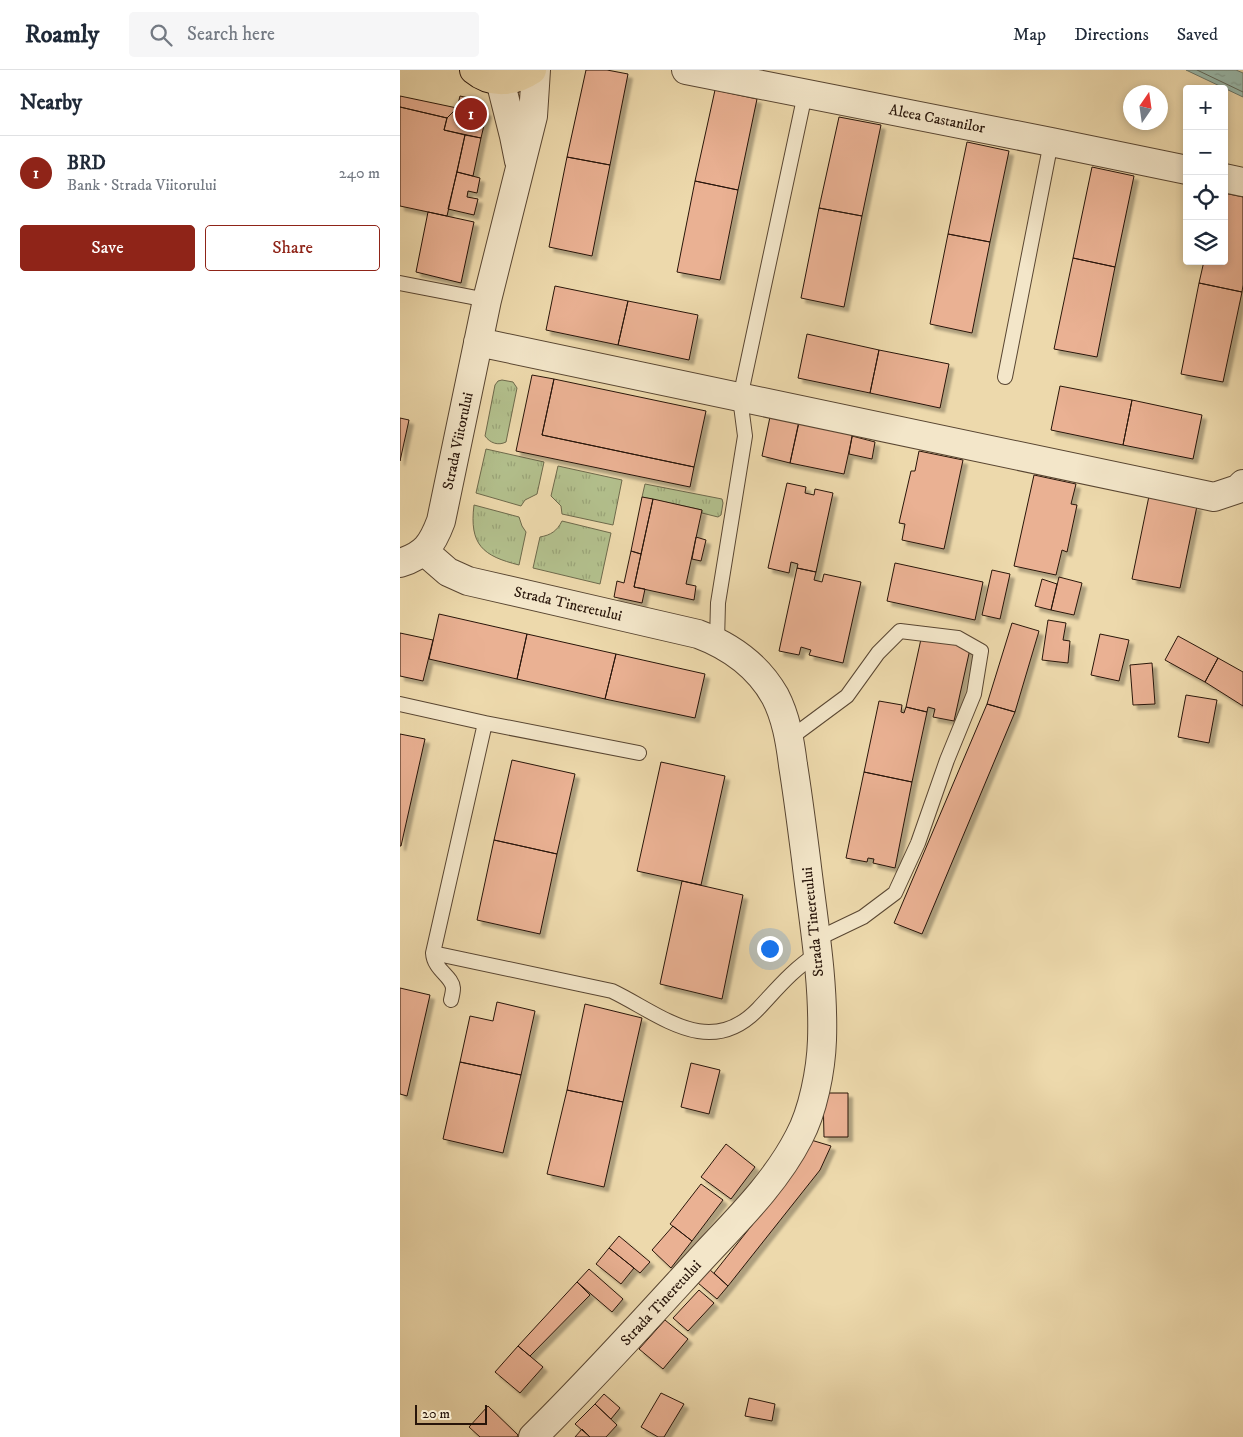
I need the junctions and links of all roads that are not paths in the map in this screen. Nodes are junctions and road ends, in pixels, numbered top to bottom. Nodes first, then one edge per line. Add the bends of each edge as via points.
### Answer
1 (474, 70) edge
2 (532, 70) edge
3 (536, 70) edge
4 (686, 70) edge
5 (500, 80) junction
6 (805, 94) junction
7 (1051, 142) junction
8 (1183, 169) edge
9 (521, 170) junction
10 (1228, 179) edge
11 (1243, 182) edge
12 (400, 283) edge
13 (487, 300) junction
14 (478, 342) junction
15 (1006, 377) dead end
16 (740, 398) junction
17 (1243, 484) edge
18 (425, 552) junction
19 (400, 563) edge
20 (717, 641) junction
21 (400, 704) edge
22 (485, 722) junction
23 (789, 739) junction
24 (639, 753) dead end
25 (816, 948) junction
26 (433, 953) junction
27 (451, 1000) dead end
28 (533, 1437) edge

1 - 5 main road
2 - 5 main road via 523,76
3 - 9 street, Strada Viitorului via 533,116
4 - 6 street, Aleea Castanilor
5 - 9 street, Strada Viitorului
6 - 7 street, Aleea Castanilor
6 - 16 lane
7 - 8 street, Aleea Castanilor
7 - 15 lane
9 - 13 street, Strada Viitorului
10 - 11 street
12 - 13 lane
13 - 14 street, Strada Viitorului
14 - 16 street
14 - 18 street, Strada Viitorului via 441,521
16 - 17 street via 1214,497 1238,489
16 - 20 lane via 745,436 718,603
18 - 19 street
18 - 20 street, Strada Tineretului via 448,572 468,581
20 - 23 street, Strada Tineretului via 761,676 784,716
21 - 22 lane
22 - 24 lane
22 - 26 lane
23 - 25 street, Strada Tineretului
23 - 25 lane via 847,696 878,653 900,631 958,638 981,652 974,694 895,894
25 - 26 lane via 756,1012 738,1026 720,1032 700,1032 676,1025 612,991
25 - 28 street, Strada Tineretului via 822,1009 818,1073 800,1135 784,1164 642,1324
26 - 27 lane via 434,961 452,983

